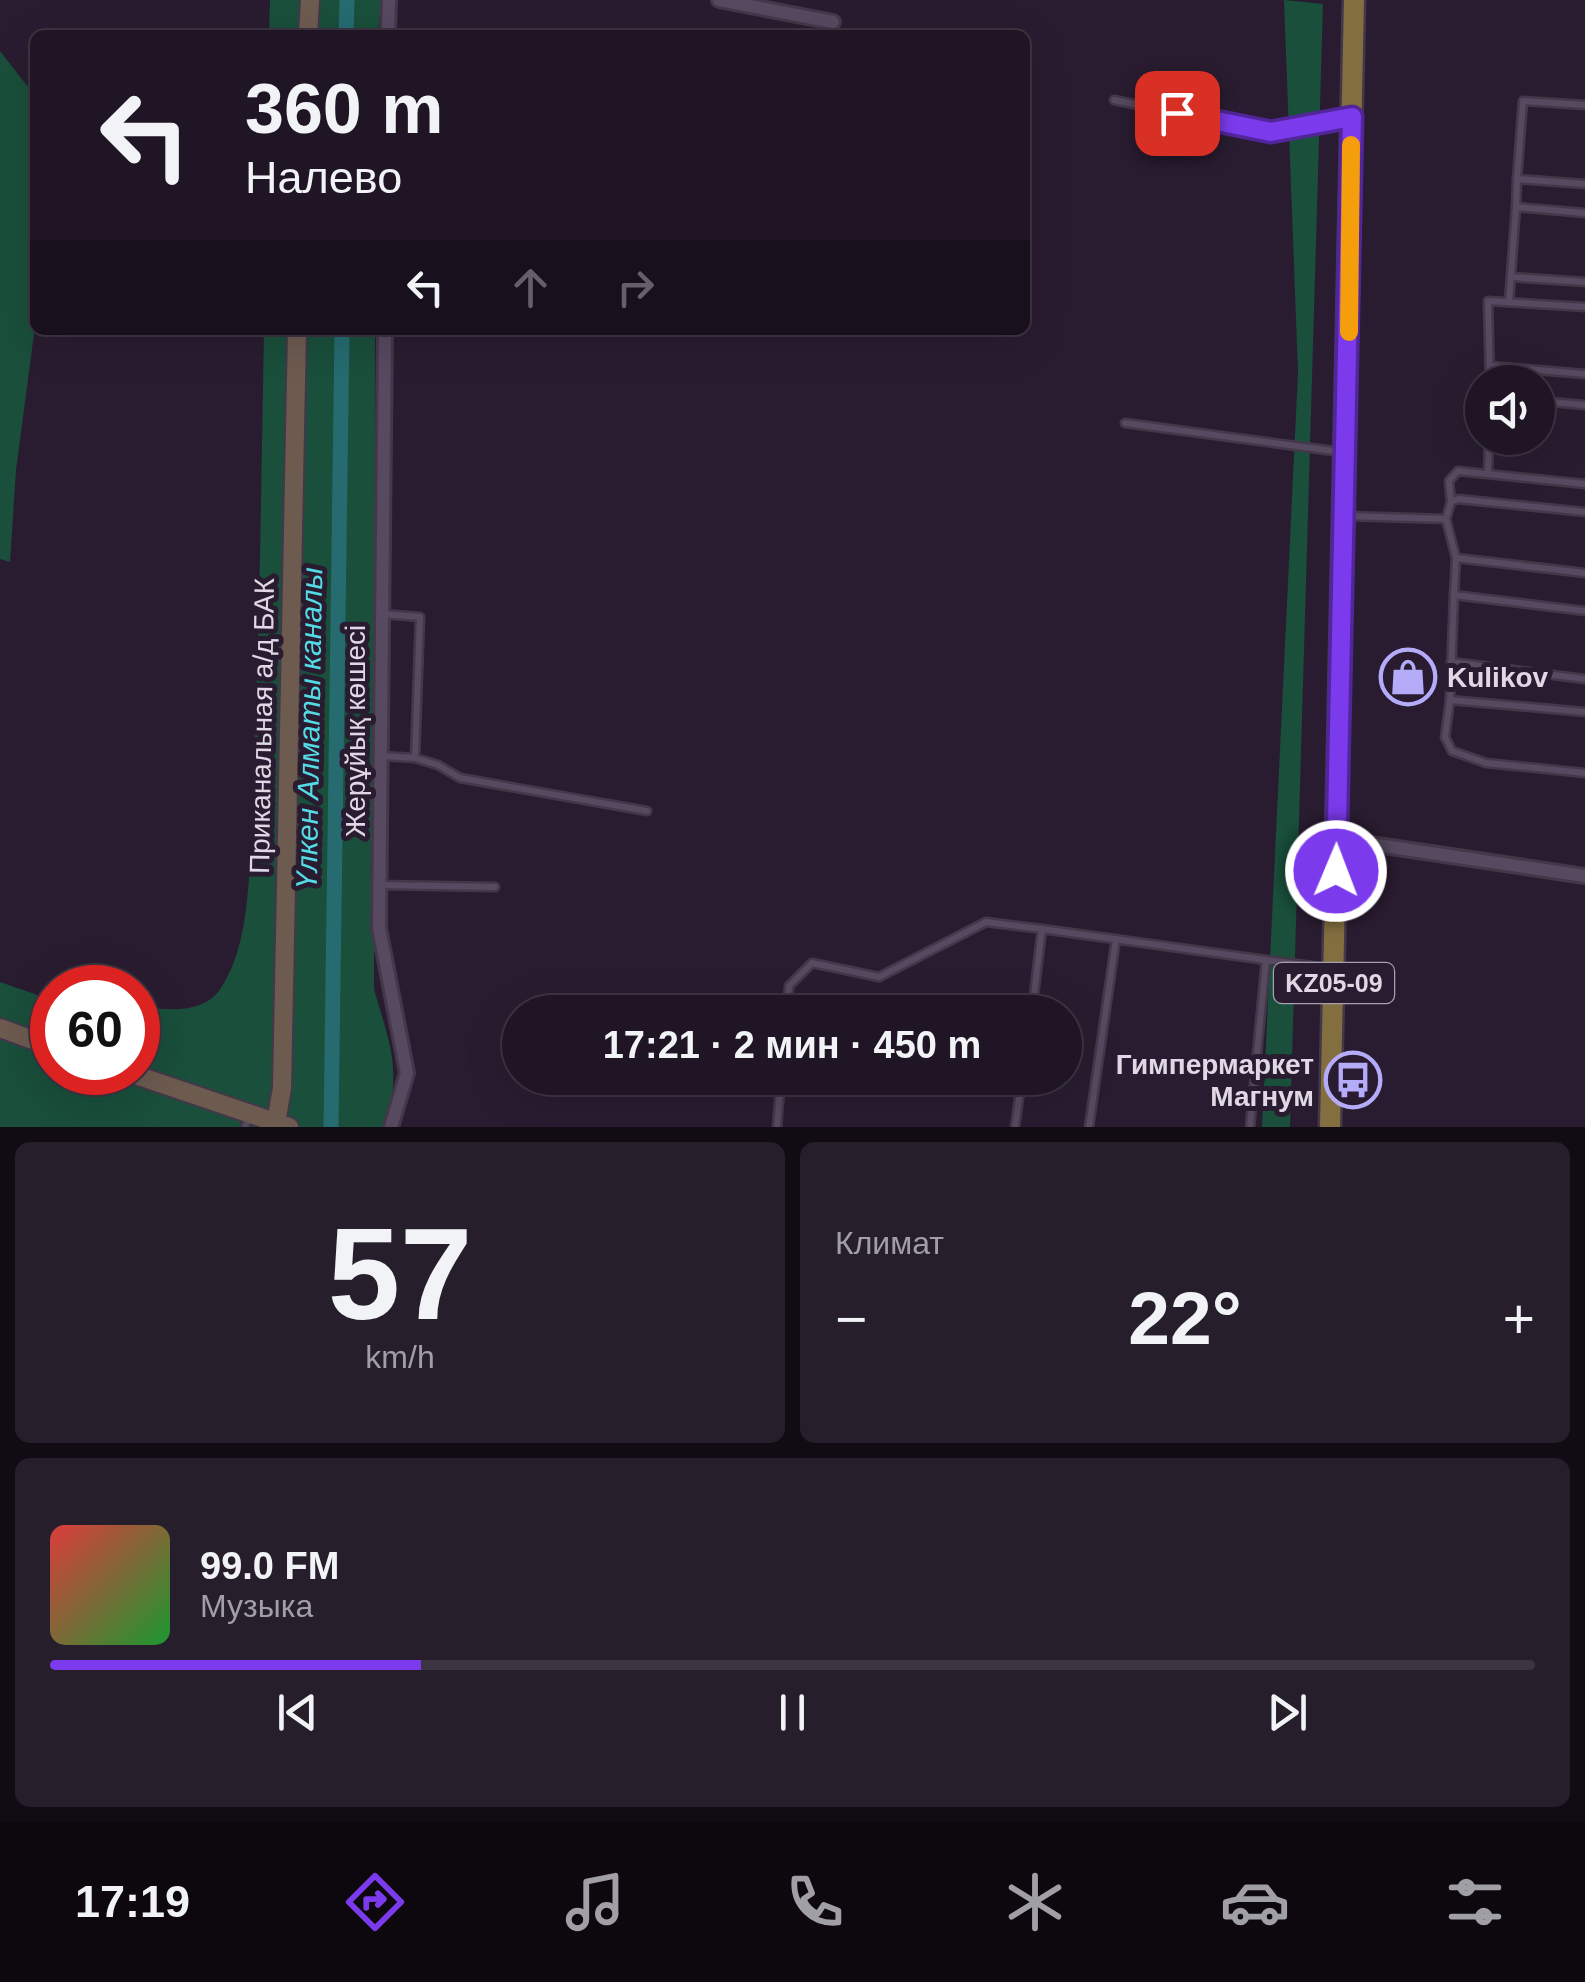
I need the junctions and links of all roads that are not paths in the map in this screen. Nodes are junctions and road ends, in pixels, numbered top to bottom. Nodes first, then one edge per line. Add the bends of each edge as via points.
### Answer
1 (310, 0) edge
2 (389, 0) edge
3 (719, 0) edge
4 (1354, 0) edge
5 (833, 22) dead end
6 (308, 30) edge
7 (388, 30) edge
8 (1114, 100) dead end
9 (1585, 105) edge
10 (1352, 117) junction
11 (1517, 179) junction
12 (1585, 184) edge
13 (1516, 207) junction
14 (1585, 212) edge
15 (1512, 277) junction
16 (1585, 282) edge
17 (1509, 302) junction
18 (1585, 306) edge
19 (297, 335) edge
20 (385, 335) edge
21 (1490, 365) edge
22 (1555, 371) edge
23 (1585, 374) edge
24 (1555, 402) edge
25 (1585, 405) edge
26 (1125, 424) dead end
27 (1347, 452) junction
28 (1489, 455) edge
29 (1488, 473) junction
30 (1585, 484) edge
31 (1451, 502) junction
32 (1585, 512) edge
33 (1345, 516) junction
34 (1446, 518) junction
35 (1456, 558) junction
36 (1585, 573) edge
37 (1454, 595) junction
38 (1585, 611) edge
39 (380, 614) junction
40 (1451, 662) junction
41 (1585, 678) edge
42 (1450, 700) junction
43 (1585, 712) edge
44 (380, 756) junction
45 (415, 758) junction
46 (1585, 773) edge
47 (647, 811) dead end
48 (1337, 838) junction
49 (1585, 876) edge
50 (379, 885) junction
51 (496, 887) dead end
52 (1042, 929) junction
53 (1116, 939) junction
54 (1266, 960) junction
55 (1334, 969) junction
56 (788, 995) edge
57 (1034, 995) edge
58 (0, 1028) edge
59 (30, 1039) edge
60 (160, 1085) edge
61 (780, 1095) edge
62 (1020, 1095) edge
63 (248, 1120) edge
64 (283, 1125) edge
65 (391, 1127) edge
66 (777, 1127) edge
67 (1016, 1127) edge
68 (1090, 1127) edge
69 (1250, 1127) edge
70 (1330, 1127) edge

1 - 6 street
2 - 7 street
3 - 5 street
4 - 10 main road, KZ05-09
8 - 10 lane via 1271,132
9 - 11 lane via 1523,100
10 - 27 main road, KZ05-09
11 - 12 lane
11 - 13 lane
13 - 14 lane
13 - 15 lane
15 - 16 lane
15 - 17 lane
17 - 18 lane
17 - 21 lane via 1488,301
19 - 64 street, Приканальная а/д БАК
20 - 39 street, Жерұйық көшесі
22 - 23 lane
24 - 25 lane
26 - 27 lane
27 - 33 main road, KZ05-09
28 - 29 lane
29 - 30 lane
29 - 31 lane via 1452,476
31 - 32 lane
31 - 34 lane
33 - 34 lane
33 - 48 main road, KZ05-09
34 - 35 lane
35 - 36 lane
35 - 37 lane
37 - 38 lane
37 - 40 lane
39 - 44 street, Жерұйық көшесі
39 - 45 lane via 420,617
40 - 41 lane
40 - 42 lane
42 - 43 lane
42 - 46 lane via 1445,737 1452,750 1486,763
44 - 45 lane
44 - 50 street, Жерұйық көшесі
45 - 47 lane via 460,778
48 - 49 street
48 - 55 main road, KZ05-09
50 - 51 lane
50 - 65 street, Жерұйық көшесі via 379,928 406,1073
52 - 53 lane
52 - 56 lane via 986,922 880,977 812,963
52 - 57 lane
53 - 54 lane
53 - 68 lane
54 - 55 lane
54 - 69 lane
55 - 70 main road, KZ05-09
58 - 59 street
60 - 63 street
61 - 66 lane
62 - 67 lane
63 - 64 street

